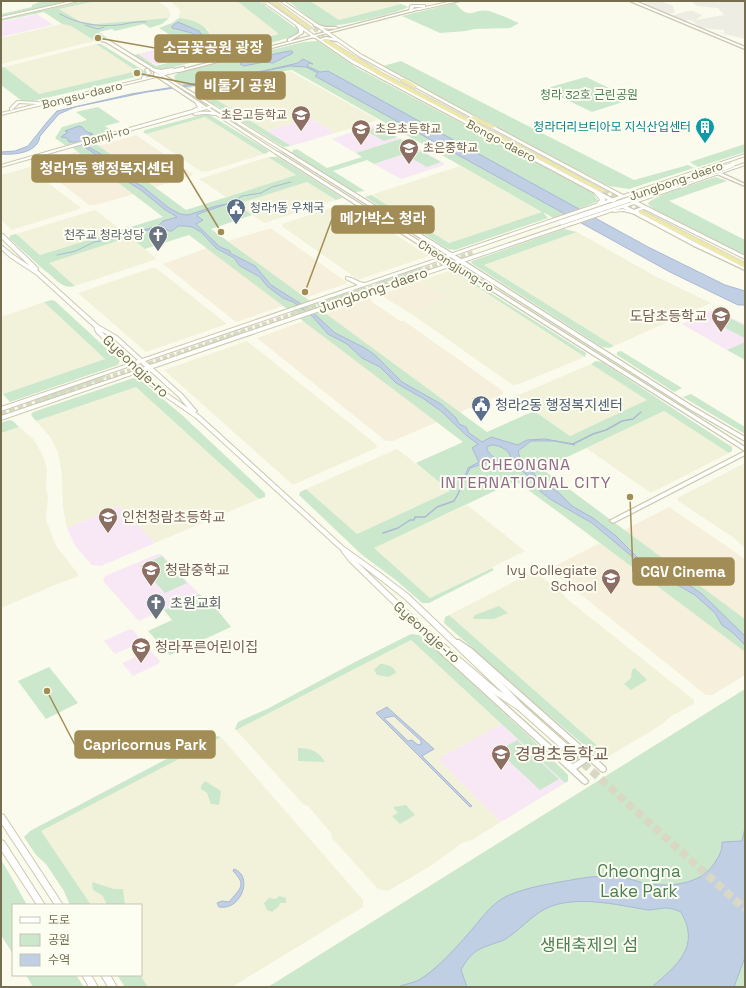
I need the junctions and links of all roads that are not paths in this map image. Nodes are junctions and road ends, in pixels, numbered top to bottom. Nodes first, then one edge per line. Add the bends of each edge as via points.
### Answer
1 (77, 1) edge
2 (272, 1) edge
3 (277, 1) edge
4 (282, 1) edge
5 (448, 1) edge
6 (458, 1) edge
7 (632, 1) edge
8 (265, 2) edge
9 (287, 4) joint
10 (426, 6) junction
11 (419, 9) junction
12 (411, 11) junction
13 (1, 18) edge
14 (298, 25) junction
15 (312, 27) junction
16 (348, 27) junction
17 (326, 33) junction
18 (313, 36) junction
19 (291, 41) junction
20 (330, 41) junction
21 (745, 48) edge
22 (150, 69) junction
23 (180, 70) junction
24 (159, 75) junction
25 (142, 78) junction
26 (402, 80) junction
27 (172, 82) junction
28 (392, 83) junction
29 (434, 101) junction
30 (197, 102) junction
31 (45, 103) junction
32 (442, 105) junction
33 (211, 108) junction
34 (4, 112) edge
35 (193, 113) junction
36 (1, 114) edge
37 (217, 115) junction
38 (493, 127) junction
39 (476, 128) junction
40 (71, 147) junction
41 (283, 150) joint
42 (277, 152) joint
43 (745, 156) edge
44 (745, 161) edge
45 (730, 164) junction
46 (745, 164) edge
47 (1, 166) edge
48 (1, 169) edge
49 (718, 173) junction
50 (745, 185) edge
51 (645, 189) junction
52 (606, 190) junction
53 (596, 192) junction
54 (654, 194) junction
55 (622, 196) junction
56 (613, 200) junction
57 (633, 202) junction
58 (623, 205) junction
59 (591, 206) junction
60 (643, 211) junction
61 (603, 212) junction
62 (560, 222) junction
63 (1, 235) edge
64 (1, 246) edge
65 (471, 252) junction
66 (451, 255) junction
67 (442, 258) junction
68 (745, 258) edge
69 (461, 261) junction
70 (745, 262) edge
71 (451, 264) junction
72 (421, 266) junction
73 (745, 266) edge
74 (745, 269) edge
75 (39, 274) junction
76 (418, 274) junction
77 (366, 284) junction
78 (349, 290) junction
79 (96, 326) junction
80 (174, 351) junction
81 (181, 357) junction
82 (142, 361) junction
83 (131, 365) junction
84 (149, 368) junction
85 (138, 371) junction
86 (102, 375) junction
87 (103, 383) junction
88 (1, 409) edge
89 (198, 417) junction
90 (1, 418) edge
91 (745, 439) edge
92 (745, 449) edge
93 (745, 453) edge
94 (613, 521) dead end
95 (342, 548) junction
96 (427, 634) junction
97 (445, 635) junction
98 (520, 707) junction
99 (574, 755) tunnel mouth
100 (586, 755) junction
101 (570, 766) junction
102 (603, 769) dead end
103 (585, 780) dead end
104 (1, 817) edge
105 (1, 843) edge
106 (40, 904) edge
107 (58, 904) edge
108 (87, 976) edge
109 (106, 976) edge
110 (94, 987) edge
111 (113, 987) edge

1 - 13 main road
2 - 15 highway, Bongo-daero
3 - 15 highway, Bongo-daero
4 - 9 highway
5 - 10 main road, Bongsu-daero
6 - 11 main road, Bongsu-daero
7 - 21 street
8 - 14 main road, Bongo-daero
9 - 15 main road, Bongo-daero
10 - 11 main road, Bongsu-daero
10 - 12 main road via 412,6
11 - 12 street, Bongsu-daero
12 - 16 street, Bongsu-daero
14 - 18 main road, Bongo-daero
14 - 19 street via 301,33
15 - 16 street
15 - 17 main road, Bongo-daero
16 - 17 street, Bongsu-daero
16 - 20 street
17 - 18 street, Bongsu-daero
17 - 20 main road, Bongo-daero
18 - 19 street, Bongsu-daero
18 - 20 street, Bongo-daero
19 - 20 street
19 - 23 street, Bongsu-daero
20 - 26 main road, Bongo-daero
20 - 28 street, Bongo-daero via 353,62
20 - 29 highway, Bongo-daero via 360,63
22 - 22 street, Cheongjung-ro via 108,41 103,40 103,42
22 - 23 main road
22 - 24 street, Cheongjung-ro
22 - 25 main road
23 - 24 main road, Bongsu-daero
23 - 27 main road via 171,76
24 - 25 main road, Bongsu-daero
24 - 27 street, Cheongjung-ro
24 - 31 main road, Bongsu-daero
25 - 31 main road, Bongsu-daero
26 - 29 highway
26 - 38 main road, Bongo-daero
27 - 30 street, Cheongjung-ro via 178,90
27 - 33 street
28 - 29 highway
28 - 39 street, Bongo-daero
29 - 32 highway, Bongo-daero
30 - 33 street, Cheongjung-ro
30 - 35 main road via 200,107
31 - 34 main road, Bongsu-daero
31 - 34 main road, Bongsu-daero via 18,102
32 - 38 highway
32 - 39 highway
32 - 52 highway, Bongo-daero
33 - 35 main road
33 - 37 main road, Cheongjung-ro
33 - 41 main road, Cheongjung-ro
34 - 36 main road, Bongsu-daero
35 - 37 main road
35 - 40 main road
37 - 42 main road, Cheongjung-ro
38 - 52 main road, Bongo-daero
39 - 53 street, Bongo-daero
40 - 47 main road, Damji-ro
40 - 48 main road
41 - 66 street, Cheongjung-ro
42 - 67 street, Cheongjung-ro
43 - 45 main road, Jungbong-daero
43 - 51 main road, Jungbong-daero
44 - 45 main road, Jungbong-daero
45 - 62 main road, Jungbong-daero, bridge
46 - 49 main road, Jungbong-daero
49 - 50 street
49 - 54 main road, Jungbong-daero
51 - 52 main road via 626,192
51 - 55 main road, Jungbong-daero
52 - 53 street via 610,191 606,194
52 - 55 main road, Bongo-daero
53 - 56 street, Bongo-daero
53 - 59 main road via 603,200
54 - 57 main road, Jungbong-daero
54 - 60 main road via 644,200
55 - 56 main road, Jungbong-daero
55 - 57 main road, Bongo-daero
56 - 58 street, Bongo-daero
56 - 59 main road, Jungbong-daero
57 - 58 main road, Jungbong-daero
57 - 60 main road, Bongo-daero
58 - 60 street, Bongo-daero
58 - 61 main road, Jungbong-daero
59 - 62 main road, Jungbong-daero
60 - 61 main road
60 - 68 main road, Bongo-daero
60 - 70 highway
60 - 73 highway
60 - 74 street, Bongo-daero
61 - 62 main road, Jungbong-daero
62 - 65 main road, Jungbong-daero
62 - 65 main road, Jungbong-daero
63 - 75 main road, Gyeongje-ro
64 - 75 main road, Gyeongje-ro
65 - 66 main road, Jungbong-daero
65 - 69 main road, Jungbong-daero
66 - 67 main road, Jungbong-daero
66 - 69 street, Cheongjung-ro
67 - 71 street, Cheongjung-ro
67 - 72 main road, Jungbong-daero
69 - 71 main road, Jungbong-daero
69 - 91 street, Cheongjung-ro via 690,407
71 - 76 main road, Jungbong-daero
71 - 92 street, Cheongjung-ro
72 - 76 main road via 428,268
72 - 77 main road, Jungbong-daero
75 - 79 main road, Gyeongje-ro
76 - 81 main road, Jungbong-daero
77 - 78 main road, Jungbong-daero
77 - 78 main road via 348,278 354,286
78 - 80 main road, Jungbong-daero
79 - 82 main road, Gyeongje-ro via 115,337
79 - 83 main road, Gyeongje-ro
80 - 81 main road via 171,356
80 - 82 main road, Jungbong-daero
81 - 84 main road, Jungbong-daero
82 - 83 main road, Jungbong-daero
82 - 84 main road, Gyeongje-ro
83 - 85 main road, Gyeongje-ro
83 - 86 main road, Jungbong-daero
84 - 85 main road, Jungbong-daero
84 - 89 main road, Gyeongje-ro via 180,395
85 - 87 main road, Jungbong-daero
85 - 89 main road, Gyeongje-ro via 159,390
86 - 87 main road via 111,376
86 - 88 main road, Jungbong-daero
87 - 90 main road, Jungbong-daero
89 - 95 main road, Gyeongje-ro
93 - 94 street
95 - 96 main road, Gyeongje-ro via 351,560
95 - 97 main road, Gyeongje-ro via 392,585
96 - 98 main road, Gyeongje-ro via 496,692
96 - 101 street via 439,648
97 - 98 main road, Gyeongje-ro
97 - 100 street via 470,651
98 - 99 main road, Gyeongje-ro
100 - 101 street via 586,759
100 - 102 street
101 - 103 street
104 - 107 main road
105 - 106 main road
108 - 110 main road
109 - 111 main road

